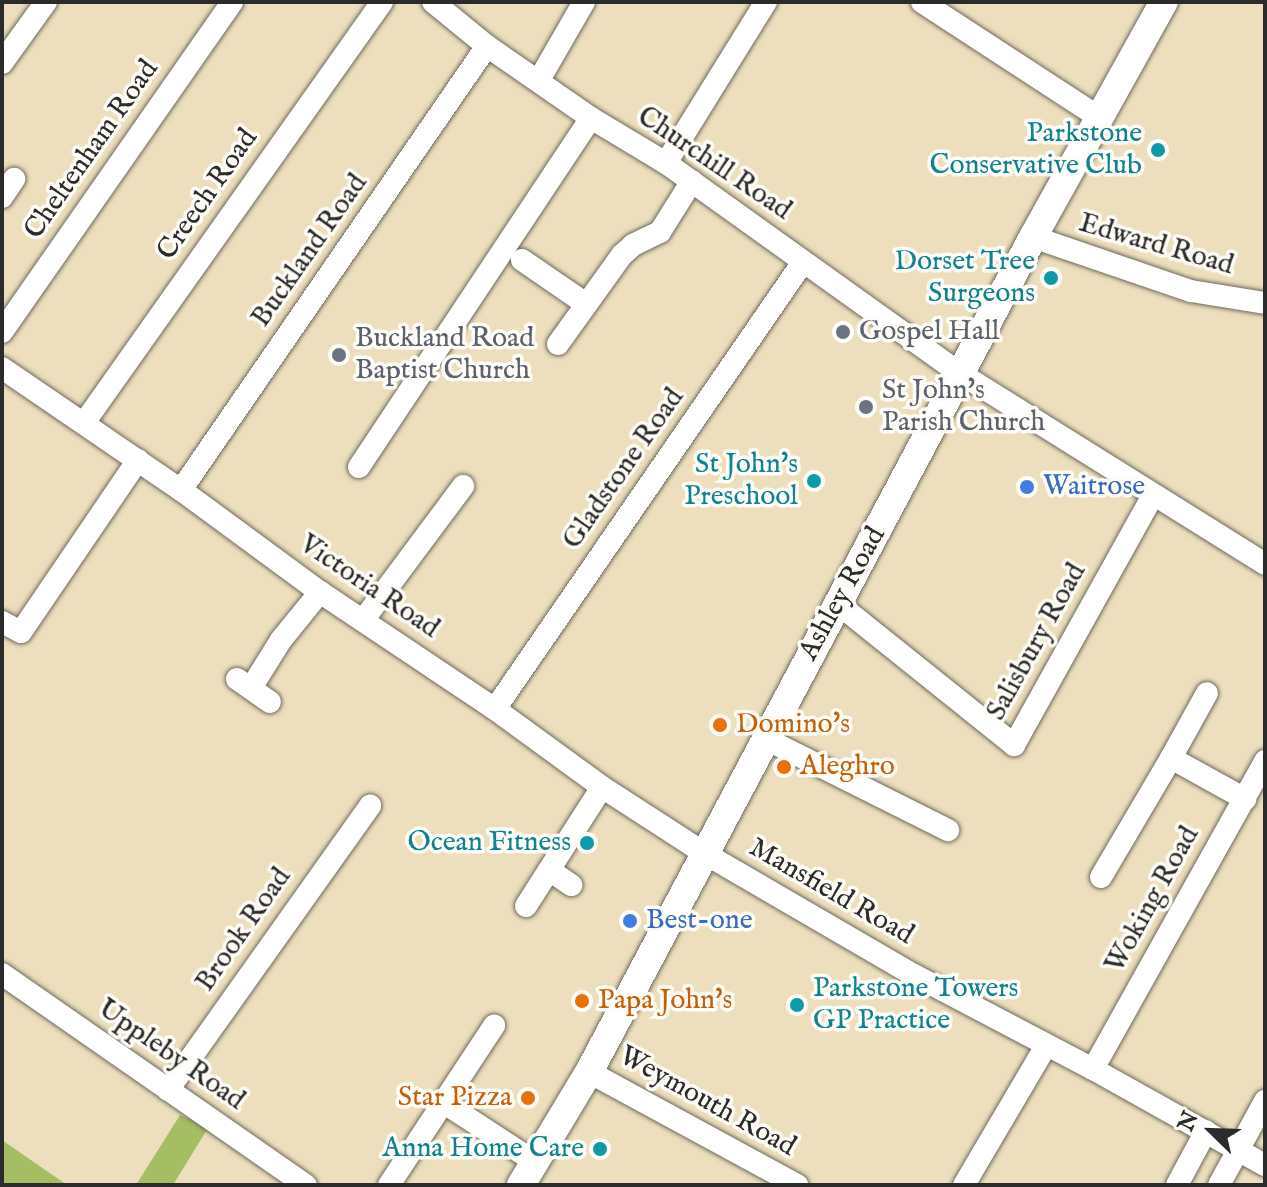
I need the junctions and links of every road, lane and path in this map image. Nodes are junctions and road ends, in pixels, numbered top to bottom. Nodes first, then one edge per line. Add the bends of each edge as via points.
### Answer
1 (46, 2) edge
2 (232, 2) edge
3 (382, 2) edge
4 (433, 2) edge
5 (584, 2) edge
6 (766, 2) edge
7 (922, 2) edge
8 (1164, 2) edge
9 (487, 46) junction
10 (2, 63) edge
11 (539, 80) junction
12 (591, 118) junction
13 (1100, 118) junction
14 (666, 163) junction
15 (692, 181) junction
16 (1033, 237) junction
17 (522, 260) dead end
18 (803, 262) junction
19 (1265, 303) edge
20 (586, 304) junction
21 (2, 332) edge
22 (558, 344) dead end
23 (2, 368) edge
24 (961, 374) junction
25 (84, 423) junction
26 (138, 460) junction
27 (359, 467) dead end
28 (181, 490) junction
29 (454, 490) dead end
30 (1153, 495) junction
31 (1265, 564) edge
32 (320, 592) junction
33 (837, 603) junction
34 (364, 619) junction
35 (2, 622) edge
36 (1207, 693) dead end
37 (270, 702) dead end
38 (495, 709) junction
39 (764, 738) junction
40 (1171, 758) junction
41 (1265, 761) edge
42 (602, 787) junction
43 (1245, 799) junction
44 (370, 806) dead end
45 (948, 830) dead end
46 (704, 853) junction
47 (549, 870) junction
48 (1101, 877) dead end
49 (571, 885) dead end
50 (526, 906) dead end
51 (2, 974) edge
52 (494, 1026) dead end
53 (1046, 1046) junction
54 (1093, 1069) junction
55 (589, 1072) junction
56 (168, 1090) junction
57 (1265, 1101) edge
58 (446, 1104) junction
59 (1206, 1131) junction
60 (1238, 1151) junction
61 (1265, 1165) edge
62 (528, 1173) edge
63 (276, 1177) edge
64 (306, 1185) edge
65 (389, 1185) edge
66 (797, 1185) edge
67 (964, 1185) edge
68 (1177, 1185) edge
69 (1219, 1185) edge

1 - 10 street
2 - 21 street, Cheltenham Road
3 - 25 street, Creech Road
4 - 9 street, Churchill Road
5 - 11 street
6 - 14 street
7 - 13 street
8 - 13 main road, Ashley Road
9 - 11 street, Churchill Road
9 - 28 street, Buckland Road
11 - 12 street, Churchill Road
12 - 14 street, Churchill Road
12 - 27 street
13 - 16 main road, Ashley Road
14 - 15 street, Churchill Road
15 - 18 street, Churchill Road
15 - 20 street via 660,232 622,255
16 - 19 street, Edward Road via 1191,291
16 - 24 main road, Ashley Road
17 - 20 street
18 - 24 street, Churchill Road
18 - 38 street, Gladstone Road
20 - 22 street
23 - 25 street, Victoria Road
24 - 30 street, Churchill Road
24 - 33 main road, Ashley Road
25 - 26 street, Victoria Road
26 - 28 street, Victoria Road
26 - 35 street via 21,632
28 - 32 street, Victoria Road
29 - 34 street
30 - 31 street, Churchill Road
30 - 33 street, Salisbury Road via 1014,745
32 - 34 street, Victoria Road
32 - 37 street via 244,683
33 - 39 main road, Ashley Road
34 - 38 street, Victoria Road
36 - 40 street
38 - 42 street, Victoria Road
39 - 45 street
39 - 46 main road, Ashley Road
40 - 43 street
40 - 48 street
41 - 43 street, Woking Road
42 - 46 street, Victoria Road
42 - 47 street
43 - 54 street, Woking Road
44 - 56 street, Brook Road
46 - 53 street, Mansfield Road
46 - 55 main road, Ashley Road
47 - 49 street
47 - 50 street
51 - 56 street, Uppleby Road
52 - 58 street
53 - 54 street, Mansfield Road
53 - 67 street
54 - 59 street, Mansfield Road
55 - 62 main road, Ashley Road
55 - 66 street, Weymouth Road
56 - 63 street, Uppleby Road
57 - 60 street
58 - 62 street
58 - 65 street
59 - 60 street, Mansfield Road
59 - 68 street
60 - 61 street, Mansfield Road
60 - 69 street
63 - 64 street, Uppleby Road

